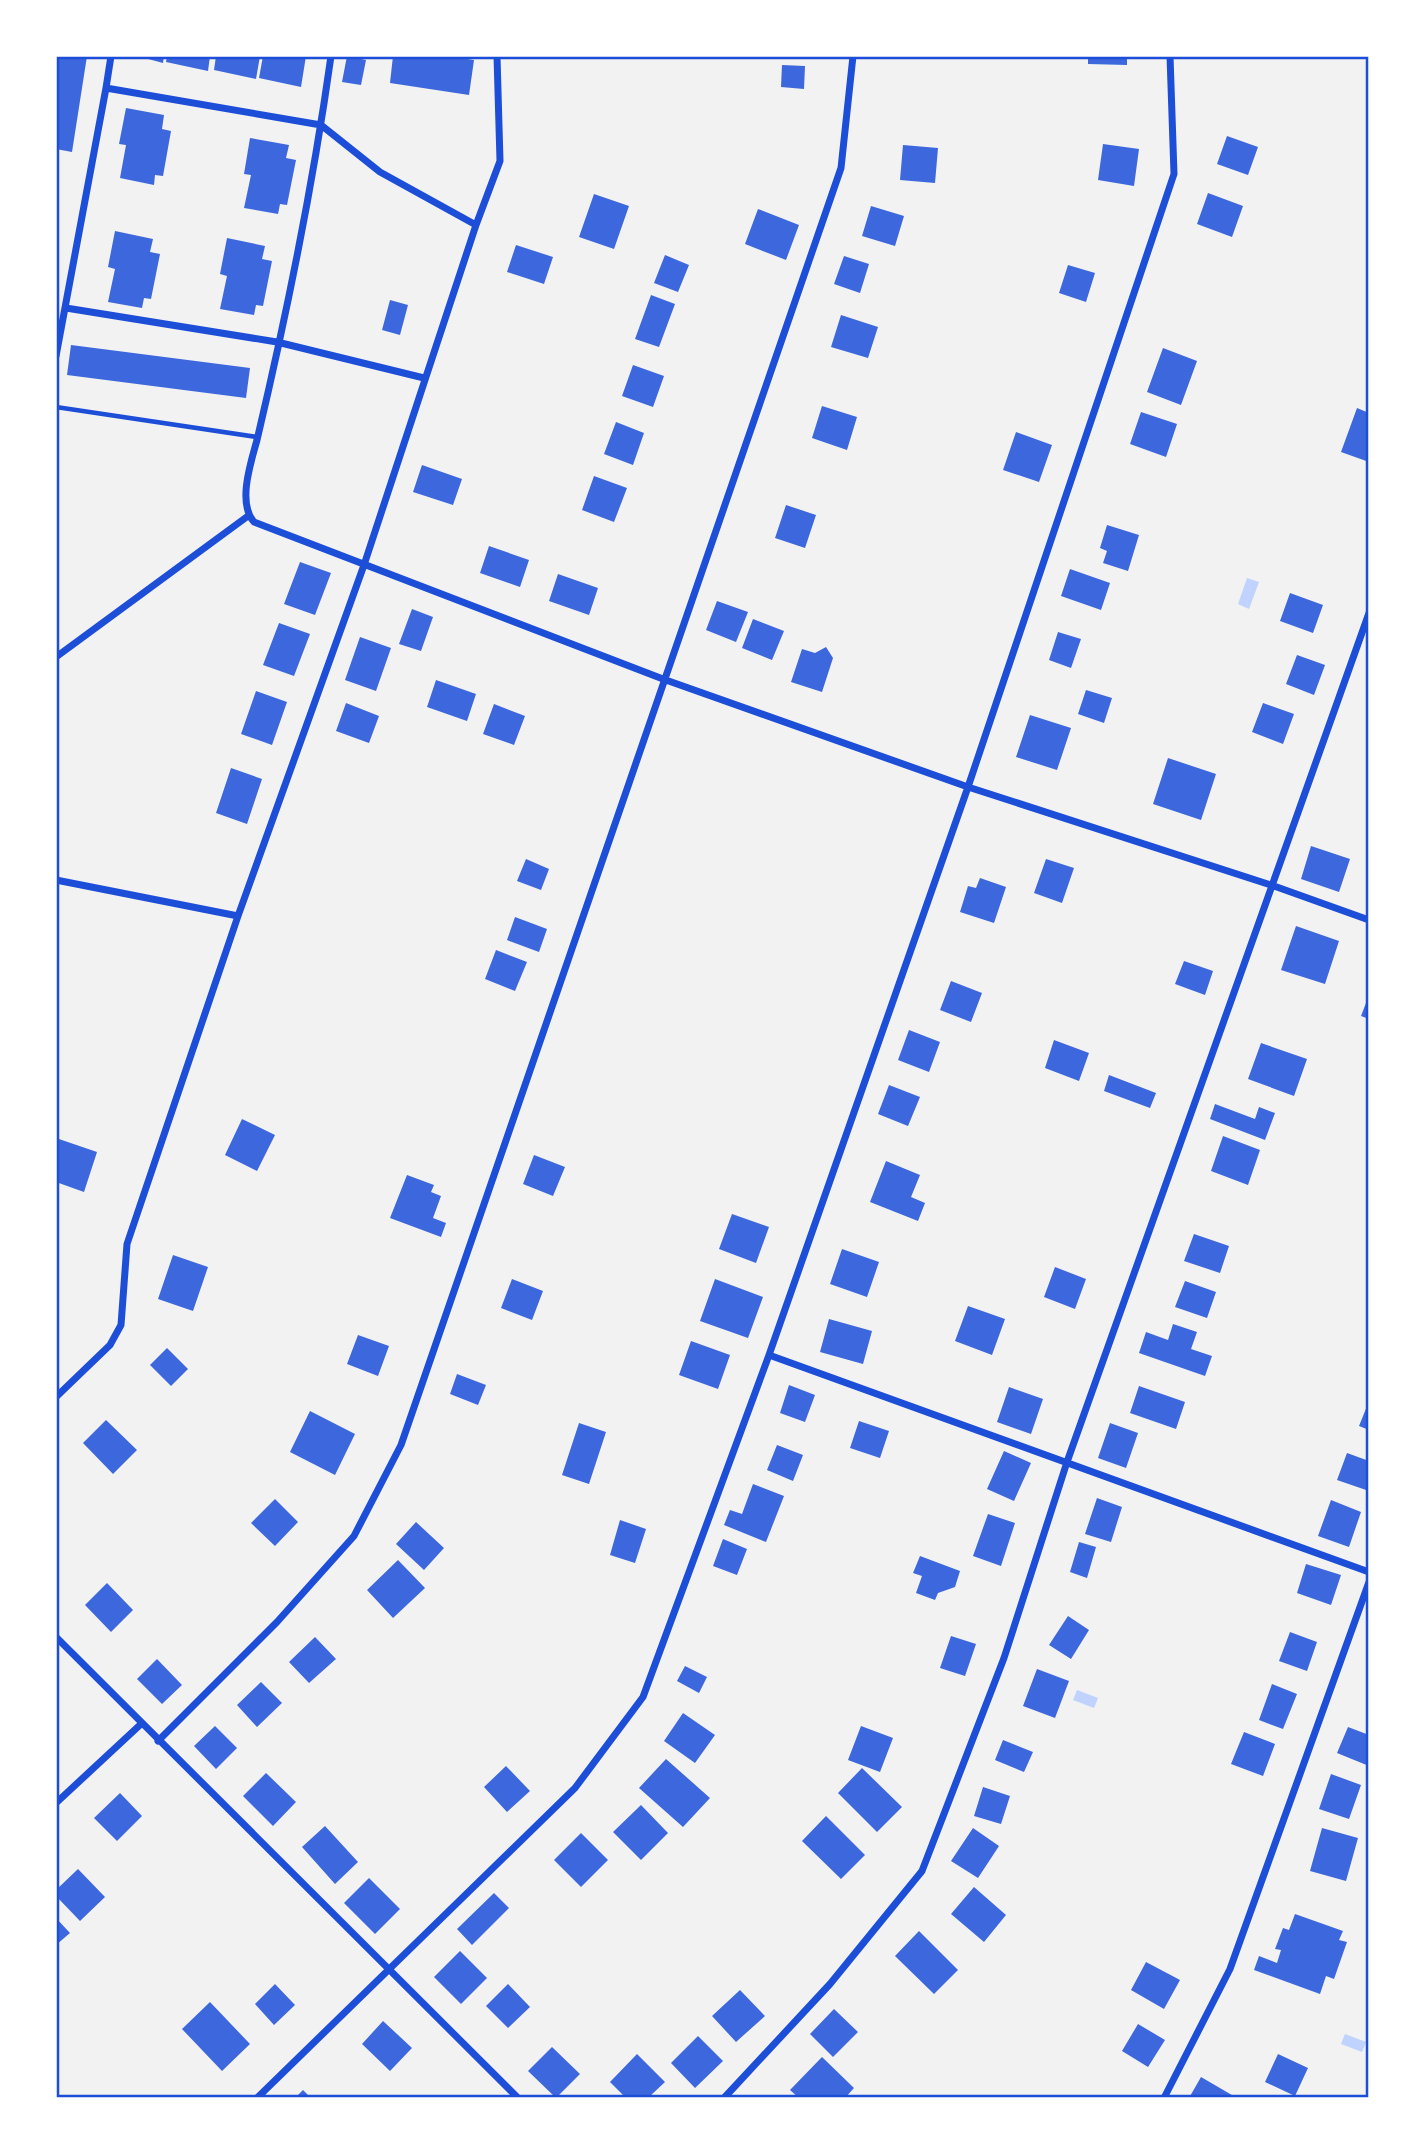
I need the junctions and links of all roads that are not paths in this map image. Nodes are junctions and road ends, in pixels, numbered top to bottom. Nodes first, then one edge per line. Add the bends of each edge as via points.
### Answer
1 (111, 56) edge
2 (331, 56) edge
3 (497, 56) edge
4 (853, 56) edge
5 (1170, 56) edge
6 (106, 88) junction
7 (321, 125) junction
8 (476, 225) junction
9 (66, 308) junction
10 (277, 342) junction
11 (56, 356) edge
12 (424, 378) junction
13 (56, 407) edge
14 (257, 438) junction
15 (248, 516) junction
16 (364, 565) junction
17 (1369, 612) edge
18 (56, 657) edge
19 (663, 679) junction
20 (968, 787) junction
21 (56, 880) edge
22 (1274, 886) junction
23 (238, 916) junction
24 (1369, 920) edge
25 (769, 1355) junction
26 (56, 1397) edge
27 (1067, 1462) junction
28 (1369, 1572) edge
29 (1369, 1582) edge
30 (56, 1637) edge
31 (141, 1724) junction
32 (158, 1741) junction
33 (56, 1803) edge
34 (390, 1971) junction
35 (257, 2098) edge
36 (517, 2098) edge
37 (724, 2098) edge
38 (1164, 2098) edge

1 - 6 street
2 - 7 street
3 - 8 street via 500,161
4 - 19 street via 841,168
5 - 20 street via 1174,174
6 - 7 street
6 - 9 street
7 - 8 street via 380,172
7 - 10 street
8 - 12 street
9 - 10 street
9 - 11 street
10 - 12 street
10 - 14 street
12 - 16 street
13 - 14 lane
14 - 15 street
15 - 16 street via 263,527
15 - 18 street
16 - 19 street
16 - 23 street
17 - 22 street
19 - 20 street
19 - 32 street via 401,1445 354,1536 277,1622
20 - 22 street
20 - 25 street
21 - 23 street
22 - 24 street
22 - 27 street
23 - 26 street via 127,1244 121,1325 110,1345
25 - 27 street
25 - 34 street via 643,1697 575,1788
27 - 28 street
27 - 37 street via 1004,1658 922,1871 830,1984
29 - 38 street via 1230,1969
30 - 31 street
31 - 32 street
31 - 33 street
32 - 34 street
34 - 35 street
34 - 36 street

